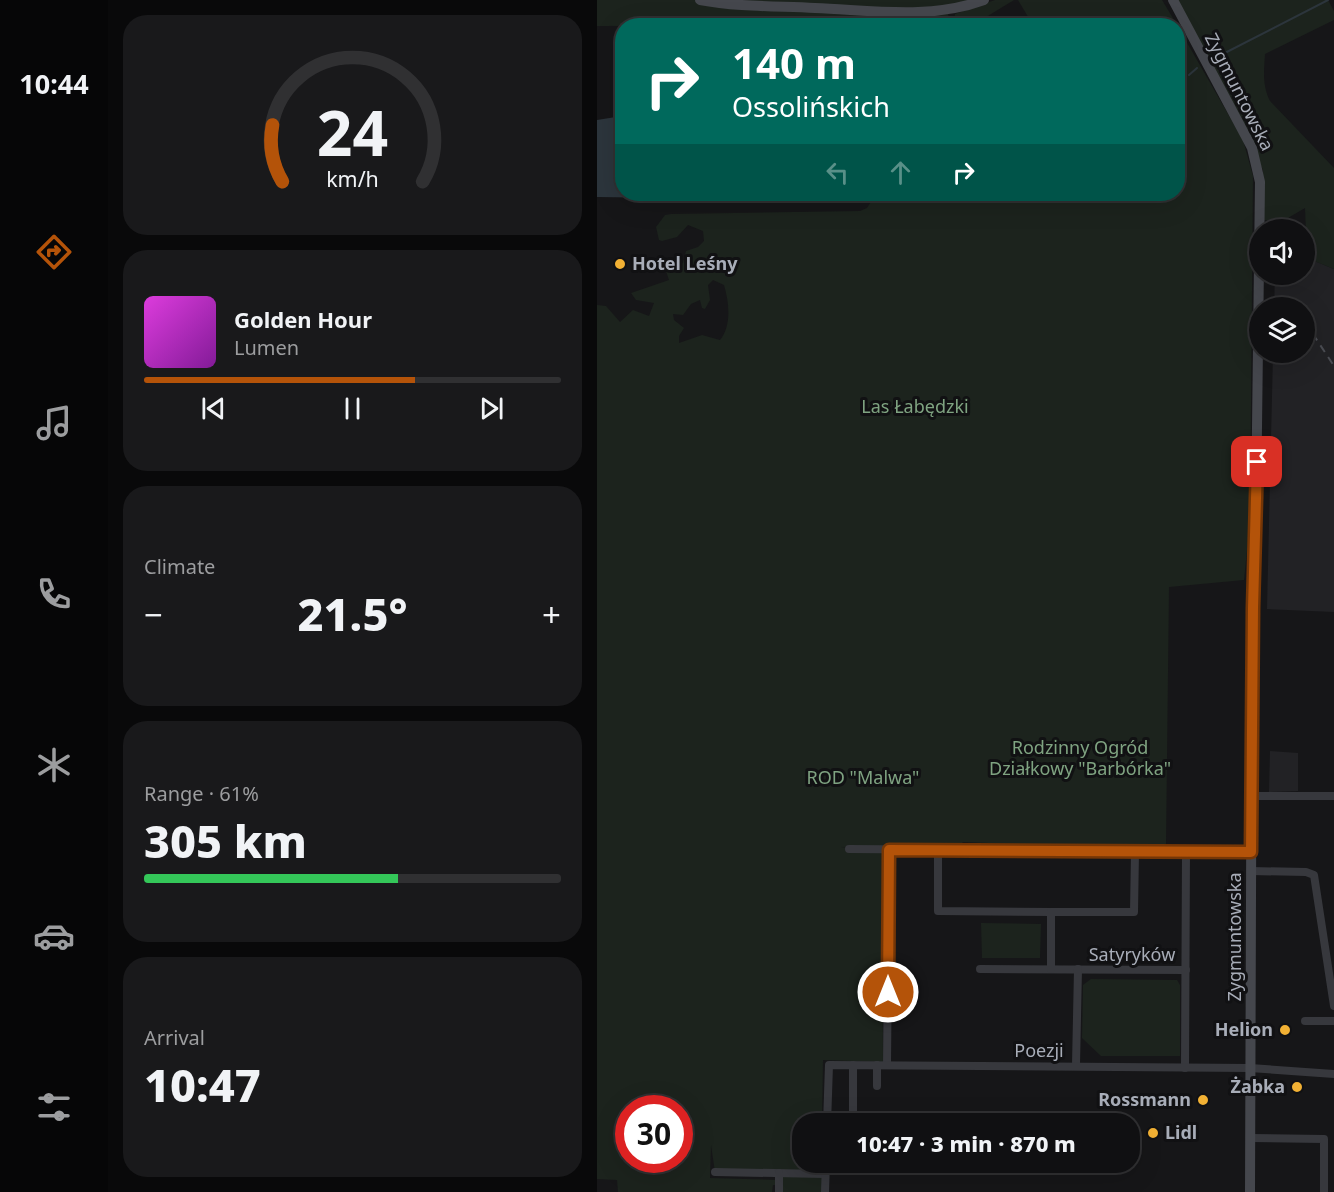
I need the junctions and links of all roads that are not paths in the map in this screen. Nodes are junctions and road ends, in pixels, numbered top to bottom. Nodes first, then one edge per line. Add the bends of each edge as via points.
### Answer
1 (700, 0) edge
2 (984, 0) edge
3 (1173, 0) edge
4 (772, 3) edge
5 (1183, 18) edge
6 (1185, 22) edge
7 (1252, 796) junction
8 (1334, 796) edge
9 (849, 849) dead end
10 (889, 850) junction
11 (938, 850) junction
12 (1134, 852) junction
13 (1186, 852) junction
14 (1251, 852) junction
15 (1251, 871) junction
16 (1051, 912) junction
17 (980, 969) dead end
18 (1051, 969) junction
19 (1078, 969) junction
20 (1186, 970) junction
21 (1334, 1006) edge
22 (1305, 1021) dead end
23 (1334, 1021) edge
24 (853, 1065) junction
25 (877, 1065) junction
26 (887, 1065) junction
27 (1076, 1065) junction
28 (1185, 1068) junction
29 (1250, 1068) junction
30 (1334, 1074) edge
31 (877, 1086) dead end
32 (827, 1113) edge
33 (853, 1113) edge
34 (1251, 1138) junction
35 (715, 1172) dead end
36 (779, 1173) junction
37 (825, 1174) joint
38 (779, 1192) edge
39 (825, 1192) edge
40 (1250, 1192) edge
41 (1325, 1192) edge

1 - 4 street
2 - 4 street via 948,10 910,13
3 - 5 street, Zygmuntowska
6 - 7 street, Zygmuntowska via 1252,147 1260,182
7 - 8 street
7 - 14 street, Zygmuntowska
9 - 10 street
10 - 11 street
10 - 26 street
11 - 12 street
11 - 16 street via 938,911
12 - 13 street
12 - 16 street via 1134,912
13 - 14 street
13 - 20 street, Satyryków
14 - 15 street, Zygmuntowska
15 - 21 street via 1314,875
15 - 29 street, Zygmuntowska
16 - 18 street
17 - 18 street, Satyryków
18 - 19 street, Satyryków
19 - 20 street, Satyryków
19 - 27 street, Satyryków
20 - 28 street, Satyryków
22 - 23 street
24 - 25 street, Poezji
24 - 32 street, Poezji via 829,1065
24 - 33 street
25 - 26 street, Poezji
25 - 31 street
26 - 27 street, Poezji
27 - 28 street, Poezji
28 - 29 street, Poezji
29 - 30 street, Poezji
29 - 34 street, Zygmuntowska
34 - 40 street, Zygmuntowska
34 - 41 street via 1324,1139
35 - 36 street
36 - 37 street
36 - 38 street
37 - 39 street

